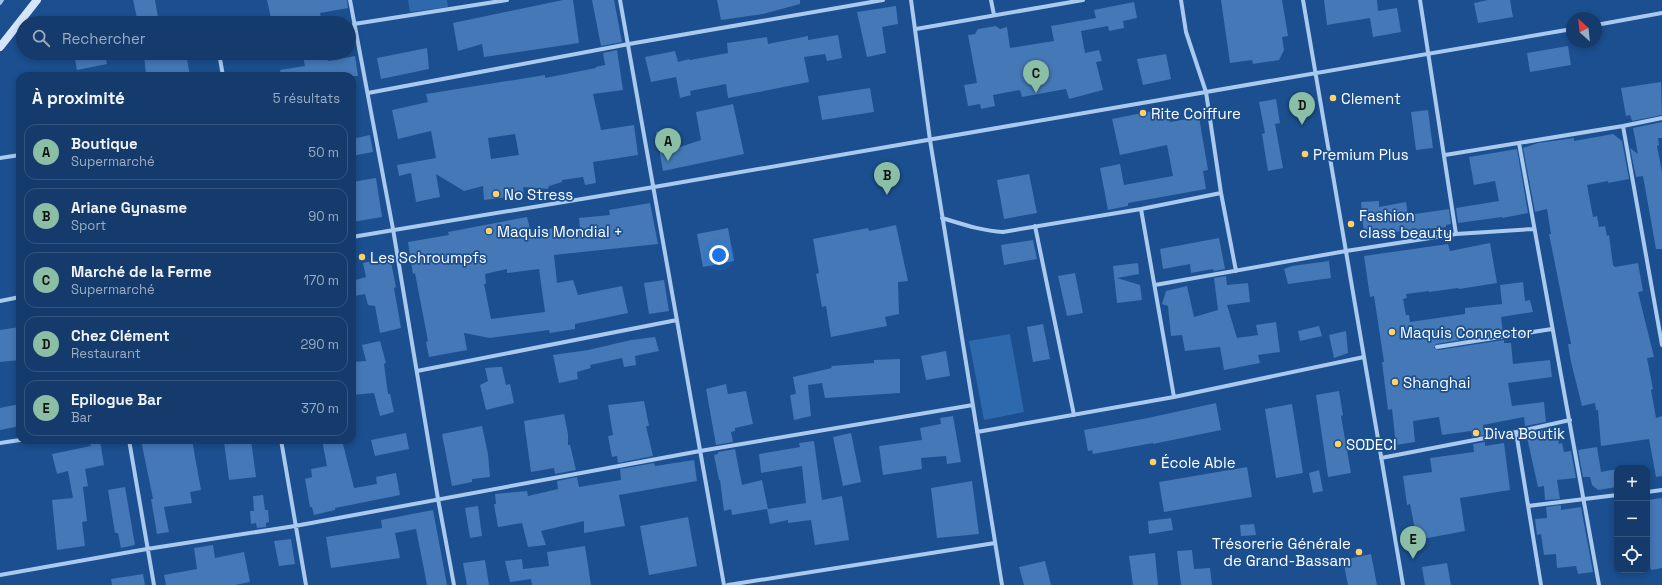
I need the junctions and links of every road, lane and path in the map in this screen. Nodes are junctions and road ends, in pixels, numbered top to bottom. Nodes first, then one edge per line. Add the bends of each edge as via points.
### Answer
1 (36, 0) edge
2 (350, 0) edge
3 (508, 0) edge
4 (620, 0) edge
5 (883, 0) edge
6 (911, 0) edge
7 (991, 0) edge
8 (1083, 0) edge
9 (1181, 0) edge
10 (1303, 0) edge
11 (1420, 0) edge
12 (1662, 14) edge
13 (994, 15) junction
14 (24, 16) edge
15 (353, 16) edge
16 (356, 24) edge
17 (1602, 24) edge
18 (16, 27) edge
19 (916, 29) junction
20 (1566, 30) edge
21 (356, 34) edge
22 (629, 44) junction
23 (0, 48) edge
24 (1429, 54) junction
25 (220, 60) edge
26 (221, 72) edge
27 (1315, 73) junction
28 (1206, 92) junction
29 (368, 93) junction
30 (1662, 118) edge
31 (1623, 126) junction
32 (930, 140) junction
33 (1519, 143) junction
34 (1445, 155) junction
35 (16, 156) edge
36 (0, 158) edge
37 (654, 188) junction
38 (1221, 193) junction
39 (1141, 209) junction
40 (942, 218) junction
41 (1035, 226) junction
42 (393, 229) junction
43 (1533, 229) junction
44 (1456, 234) junction
45 (356, 236) edge
46 (1346, 251) junction
47 (1236, 271) junction
48 (1155, 285) junction
49 (16, 298) edge
50 (0, 301) edge
51 (677, 320) junction
52 (1552, 328) junction
53 (1662, 345) edge
54 (1437, 347) dead end
55 (1364, 357) junction
56 (416, 371) junction
57 (1174, 397) junction
58 (973, 405) junction
59 (1074, 415) junction
60 (1570, 420) junction
61 (977, 432) junction
62 (1516, 432) junction
63 (16, 441) edge
64 (0, 443) edge
65 (130, 444) edge
66 (282, 444) edge
67 (700, 451) junction
68 (1381, 458) junction
69 (1662, 490) edge
70 (1650, 492) edge
71 (1614, 496) edge
72 (438, 499) junction
73 (1584, 499) junction
74 (1528, 506) junction
75 (295, 526) junction
76 (995, 543) junction
77 (147, 549) junction
78 (0, 576) edge
79 (154, 585) edge
80 (306, 585) edge
81 (454, 585) edge
82 (724, 585) edge
83 (728, 585) edge
84 (1002, 585) edge
85 (1402, 585) edge
86 (1541, 585) edge
87 (1599, 585) edge

1 - 14 main road
2 - 15 street
3 - 16 street
4 - 22 street
5 - 22 street
6 - 19 street
7 - 13 street
8 - 13 street
9 - 28 street via 1186,32
10 - 27 street
11 - 24 street
12 - 17 street
13 - 19 street
18 - 23 main road
19 - 32 street
20 - 24 street
21 - 29 street
22 - 29 street
22 - 37 street
24 - 27 street
24 - 34 street
25 - 26 street
27 - 28 street
27 - 46 street
28 - 32 street
28 - 38 street
29 - 42 street
30 - 31 street
31 - 33 street
31 - 53 street
32 - 37 street
32 - 40 street
33 - 34 street
33 - 43 street
34 - 44 street
35 - 36 street
37 - 42 street
37 - 51 street
38 - 39 street
38 - 47 street
39 - 41 street
39 - 48 street
40 - 41 street via 992,232
40 - 58 street
41 - 59 street
42 - 45 street
42 - 56 street
43 - 44 street
43 - 52 street
44 - 46 street
46 - 47 street
46 - 55 street
47 - 48 street
48 - 57 street
49 - 50 street
51 - 56 street
51 - 67 street
52 - 54 street
52 - 60 street
55 - 57 street
55 - 68 street
56 - 72 street
57 - 59 street
58 - 61 street
58 - 67 street
59 - 61 street
60 - 62 street
60 - 73 street
61 - 76 street
62 - 68 street
62 - 74 street
63 - 64 street
65 - 77 street
66 - 75 street
67 - 72 street
67 - 82 street
68 - 85 street
69 - 70 street
71 - 73 street
72 - 75 street
72 - 81 street
73 - 74 street
73 - 87 street
74 - 86 street
75 - 77 street
75 - 80 street
76 - 83 street
76 - 84 street
77 - 78 street
77 - 79 street

